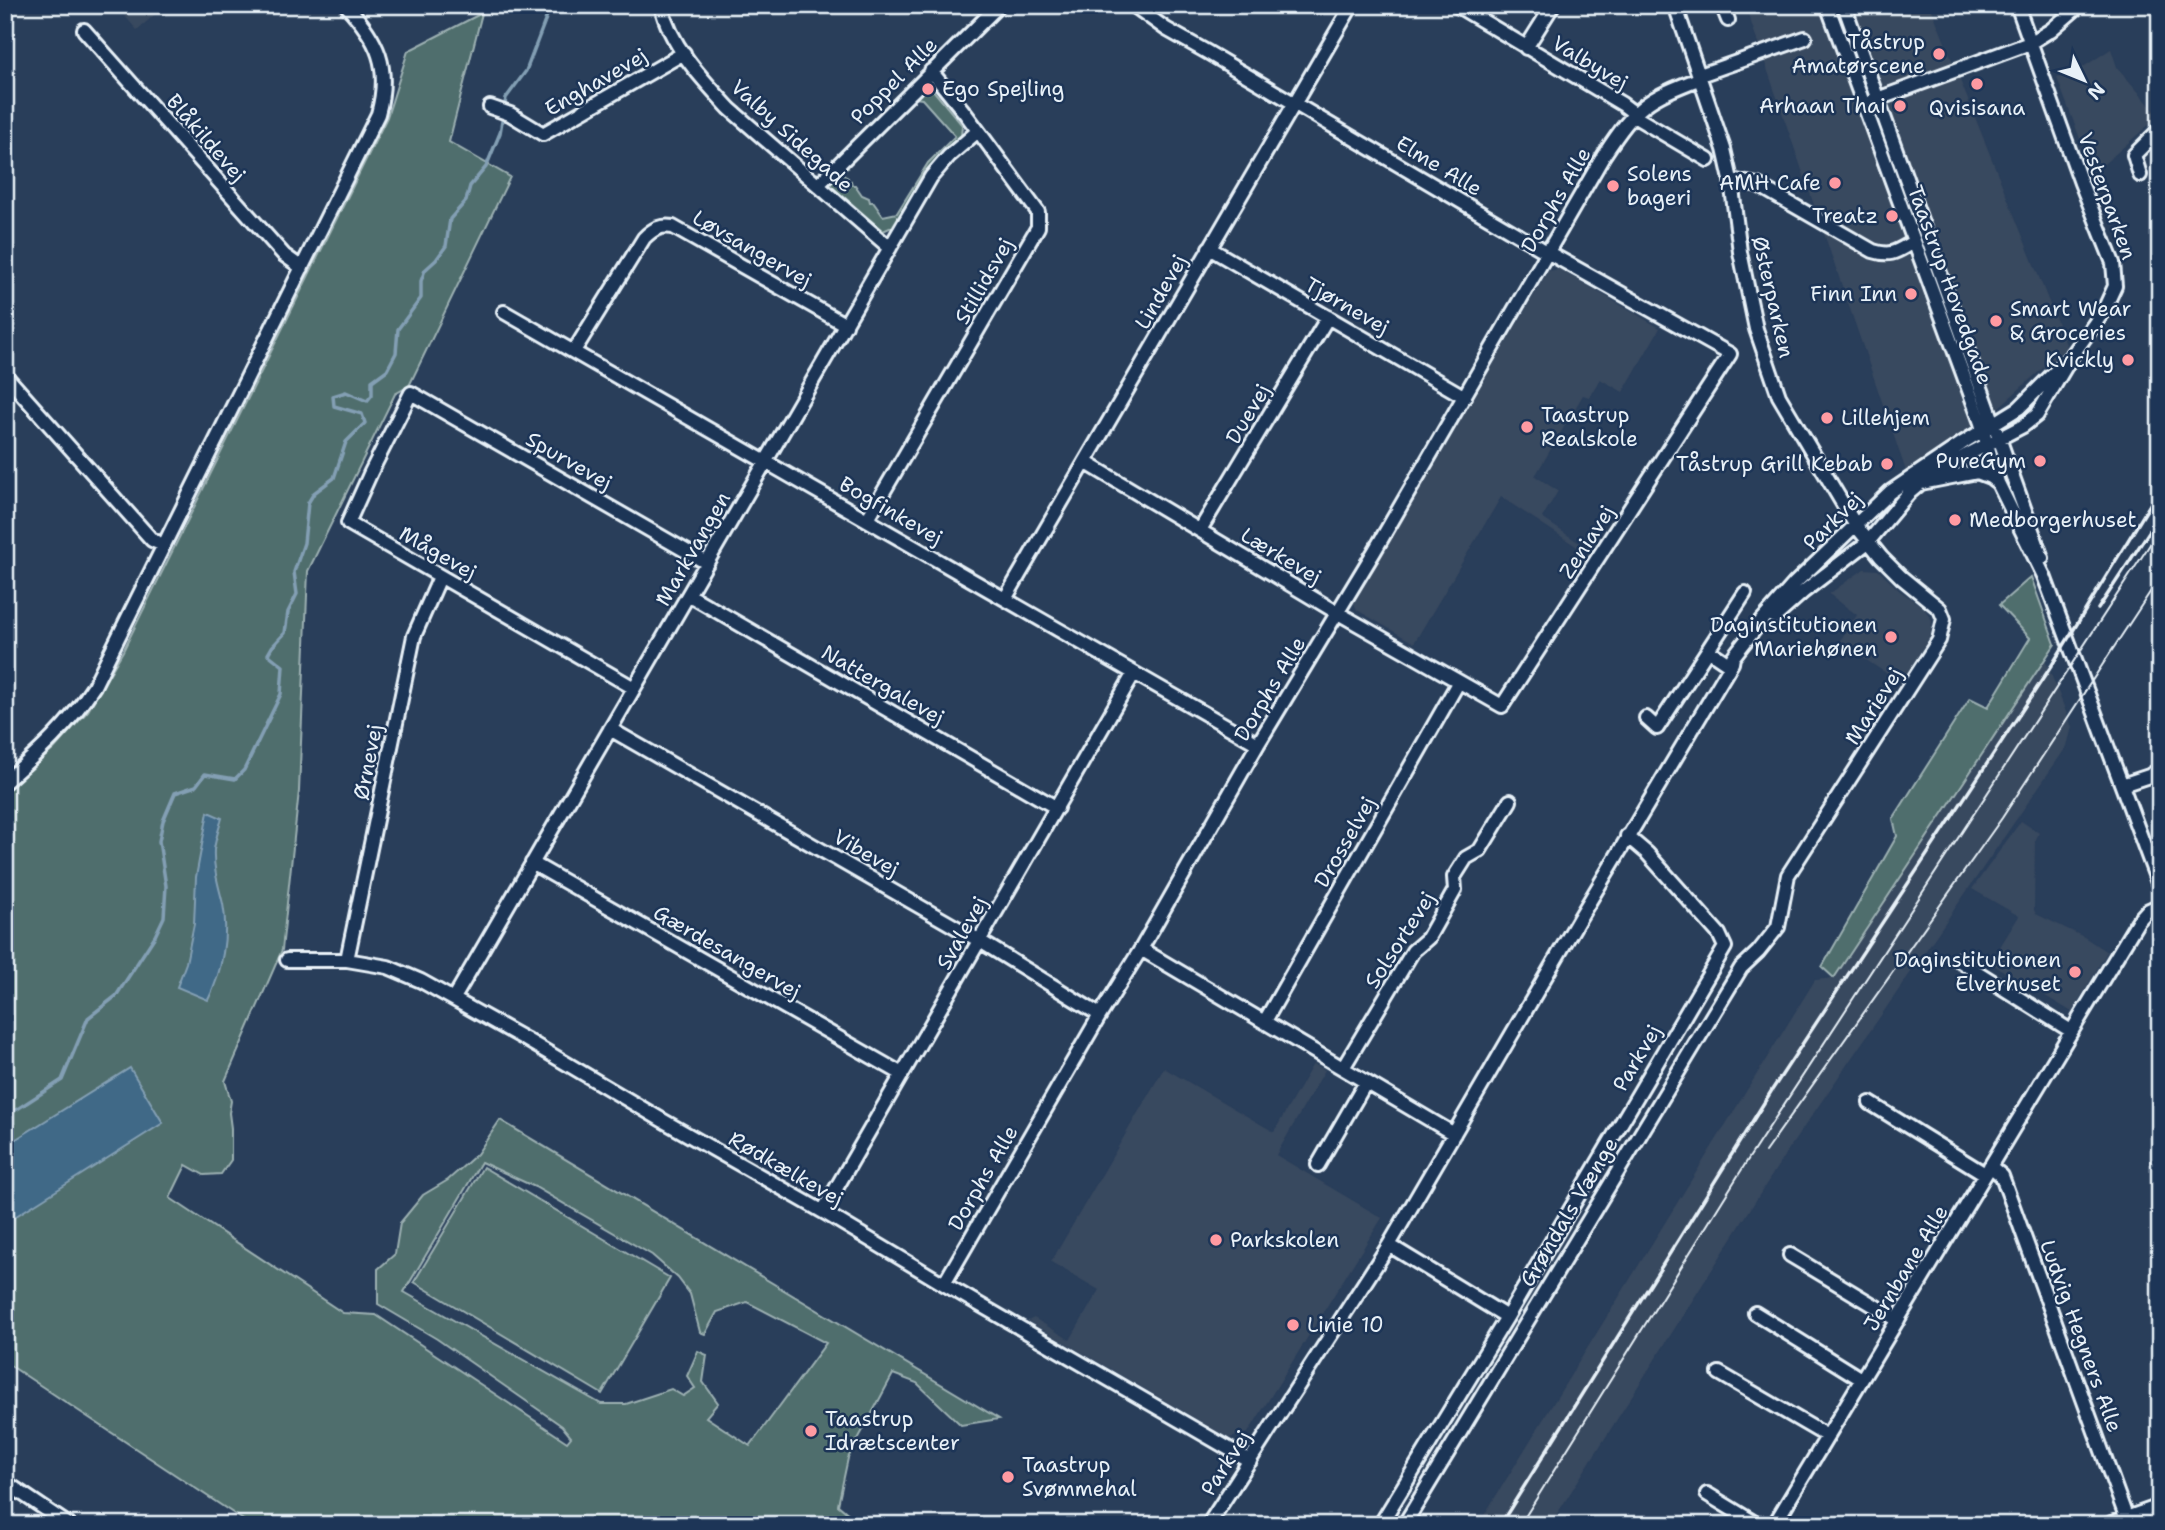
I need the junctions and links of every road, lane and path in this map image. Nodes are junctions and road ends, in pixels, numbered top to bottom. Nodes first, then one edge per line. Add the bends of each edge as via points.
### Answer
1 (346, 5) edge
2 (662, 5) edge
3 (999, 5) edge
4 (1133, 5) edge
5 (1352, 5) edge
6 (1456, 5) edge
7 (1553, 5) edge
8 (1675, 5) edge
9 (1722, 5) edge
10 (1827, 5) edge
11 (1844, 5) edge
12 (2017, 5) edge
13 (2080, 5) edge
14 (1728, 20) dead end
15 (84, 30) dead end
16 (1805, 38) dead end
17 (2030, 43) junction
18 (1526, 48) junction
19 (684, 53) junction
20 (931, 71) junction
21 (1700, 76) junction
22 (1878, 99) junction
23 (1295, 103) junction
24 (1863, 104) junction
25 (498, 110) dead end
26 (1633, 114) junction
27 (2160, 129) edge
28 (978, 131) junction
29 (1708, 160) dead end
30 (2140, 175) dead end
31 (1731, 180) junction
32 (818, 185) junction
33 (1913, 242) junction
34 (890, 248) junction
35 (1209, 248) junction
36 (1547, 252) junction
37 (302, 268) junction
38 (504, 312) dead end
39 (1328, 317) junction
40 (846, 325) junction
41 (574, 351) junction
42 (1730, 354) joint
43 (2073, 354) junction
44 (5, 375) edge
45 (411, 393) joint
46 (1465, 397) junction
47 (1989, 427) junction
48 (2000, 438) junction
49 (1987, 445) junction
50 (766, 462) junction
51 (1085, 462) junction
52 (1921, 483) junction
53 (1998, 483) junction
54 (867, 520) junction
55 (1856, 526) junction
56 (1200, 530) junction
57 (1868, 542) junction
58 (163, 545) junction
59 (707, 563) junction
60 (2045, 576) junction
61 (440, 577) junction
62 (1745, 593) dead end
63 (689, 595) junction
64 (1005, 599) junction
65 (1338, 613) junction
66 (1708, 650) junction
67 (1731, 664) junction
68 (1134, 673) junction
69 (1458, 683) junction
70 (634, 688) junction
71 (1646, 718) dead end
72 (610, 729) junction
73 (1258, 744) junction
74 (2160, 769) edge
75 (5, 782) edge
76 (2122, 785) junction
77 (1510, 801) dead end
78 (1057, 808) junction
79 (1628, 836) junction
80 (532, 863) junction
81 (2160, 888) edge
82 (2160, 905) edge
83 (1778, 927) joint
84 (980, 941) junction
85 (1141, 949) junction
86 (287, 960) dead end
87 (347, 960) junction
88 (1958, 960) dead end
89 (454, 998) junction
90 (1100, 1015) junction
91 (1265, 1021) junction
92 (2071, 1031) junction
93 (1343, 1068) junction
94 (902, 1074) junction
95 (1366, 1082) junction
96 (1870, 1103) dead end
97 (1454, 1134) junction
98 (1318, 1165) dead end
99 (1988, 1170) junction
100 (823, 1211) junction
101 (1389, 1245) junction
102 (1790, 1255) dead end
103 (944, 1284) junction
104 (1755, 1313) dead end
105 (1507, 1317) junction
106 (1898, 1320) junction
107 (1719, 1373) dead end
108 (1861, 1379) junction
109 (1827, 1436) junction
110 (1250, 1461) junction
111 (5, 1482) edge
112 (1707, 1494) dead end
113 (2160, 1506) edge
114 (2128, 1521) edge
115 (69, 1525) edge
116 (1208, 1525) edge
117 (1380, 1525) edge
118 (1404, 1525) edge
119 (1758, 1525) edge
120 (1774, 1525) edge
121 (2107, 1525) edge

1 - 37 street via 376,46 384,91 378,114
2 - 19 street, Valby Sidegade via 670,31
3 - 20 street, Poppel Alle
4 - 23 street, Elme Alle
5 - 23 street, Lindevej
6 - 18 street, Valbyvej
7 - 18 street, Valbyvej
8 - 21 street, Østerparken
9 - 14 street
10 - 24 street, Taastrup Hovedgade
11 - 22 street, Taastrup Hovedgade
12 - 17 street, Vesterparken
13 - 17 street
15 - 37 street, Blåkildevej via 284,255
16 - 21 street, Dorphs Alle
17 - 22 street
17 - 43 street, Vesterparken via 2113,262 2113,293
18 - 26 street, Valbyvej
19 - 25 street, Enghavevej via 543,134
19 - 32 street, Valby Sidegade via 730,109
20 - 28 street, Stillidsvej
20 - 32 street, Poppel Alle
21 - 26 street, Dorphs Alle via 1660,94
21 - 31 street, Østerparken
22 - 24 street
22 - 47 street, Taastrup Hovedgade
23 - 35 street, Lindevej
23 - 36 street, Elme Alle
24 - 33 street, Taastrup Hovedgade
26 - 29 street
26 - 36 street, Dorphs Alle
27 - 30 street via 2134,155
28 - 34 street, Markvangen via 931,177
28 - 54 street, Stillidsvej via 1038,212 1038,227
31 - 33 street via 1758,185 1873,251 1894,253
31 - 55 street, Østerparken via 1756,329 1779,396
32 - 34 street, Valby Sidegade
33 - 47 street, Taastrup Hovedgade
34 - 40 street, Markvangen
35 - 39 street, Tjørnevej
35 - 51 street, Lindevej
36 - 42 street, Elme Alle
36 - 46 street, Dorphs Alle
37 - 58 street
38 - 41 street, Bogfinkevej
39 - 46 street, Tjørnevej
39 - 56 street, Duevej
40 - 41 street, Løvsangervej via 673,226 664,226 644,238
40 - 50 street, Markvangen
41 - 50 street, Bogfinkevej
42 - 69 street, Zeniavej via 1505,705
43 - 47 street, Vesterparken via 2032,398
43 - 48 street, Vesterparken via 2037,415
44 - 58 street via 152,540
45 - 59 street, Spurvevej
45 - 61 street, Mågevej via 348,523
46 - 65 street, Dorphs Alle
47 - 48 street, Taastrup Hovedgade
47 - 49 street, Taastrup Hovedgade
47 - 55 street, Parkvej via 1890,492
48 - 49 street, Parkvej
48 - 60 street, Taastrup Hovedgade via 2042,555
49 - 52 street, Parkvej
49 - 53 street, Taastrup Hovedgade
50 - 54 street, Bogfinkevej
50 - 59 street, Markvangen
51 - 56 street, Lærkevej
51 - 64 street, Lindevej
52 - 53 street via 1977,472
52 - 57 street, Parkvej
53 - 60 street, Taastrup Hovedgade
54 - 64 street, Bogfinkevej
55 - 57 street, Marievej
55 - 67 street, Parkvej via 1765,616
56 - 65 street, Lærkevej
57 - 67 street, Parkvej via 1780,611
57 - 83 street, Marievej via 1901,578 1940,609 1943,630 1788,875
58 - 75 street via 80,708 52,741
59 - 63 street, Markvangen
60 - 76 street, Taastrup Hovedgade
61 - 70 street, Mågevej
61 - 87 street, Ørnevej via 414,636
62 - 66 street
63 - 70 street, Markvangen
63 - 78 street, Nattergalevej
64 - 68 street, Bogfinkevej
65 - 69 street, Lærkevej
65 - 73 street, Dorphs Alle
66 - 67 street
66 - 71 street via 1657,728
67 - 79 street, Parkvej
68 - 73 street, Bogfinkevej
68 - 78 street, Svalevej
69 - 91 street, Drosselvej
70 - 72 street, Markvangen
72 - 80 street, Markvangen
72 - 84 street, Vibevej
73 - 85 street, Dorphs Alle
74 - 76 street
76 - 81 street, Taastrup Hovedgade
77 - 93 street, Solsortevej via 1480,849 1466,858 1454,877 1455,890 1428,938 1413,951
78 - 84 street, Svalevej
79 - 97 street, Parkvej
79 - 105 street, Parkvej via 1713,927 1725,947
80 - 89 street, Markvangen
80 - 94 street, Gærdesangervej
82 - 92 street, Jernbane Alle via 2141,917
83 - 118 street, Grøndals Vænge via 1741,968
84 - 90 street, Vibevej
84 - 94 street, Svalevej
85 - 90 street, Dorphs Alle
85 - 91 street
86 - 87 street, Rødkælkevej
87 - 89 street, Rødkælkevej via 388,967
88 - 92 street
89 - 100 street, Rødkælkevej
90 - 103 street, Dorphs Alle
91 - 93 street
92 - 99 street, Jernbane Alle
93 - 95 street
94 - 100 street, Svalevej
95 - 97 street
95 - 98 street
96 - 99 street
97 - 101 street, Parkvej
99 - 106 street, Jernbane Alle
99 - 114 street, Ludvig Hegners Alle via 2002,1176
100 - 103 street, Rødkælkevej
101 - 105 street
101 - 110 street, Parkvej
102 - 106 street
103 - 110 street, Rødkælkevej
104 - 108 street
105 - 117 street, Parkvej
106 - 108 street, Jernbane Alle
107 - 109 street
108 - 109 street, Jernbane Alle
109 - 120 street, Jernbane Alle
110 - 116 street, Parkvej
111 - 115 street
112 - 119 street
113 - 114 street
114 - 121 street

